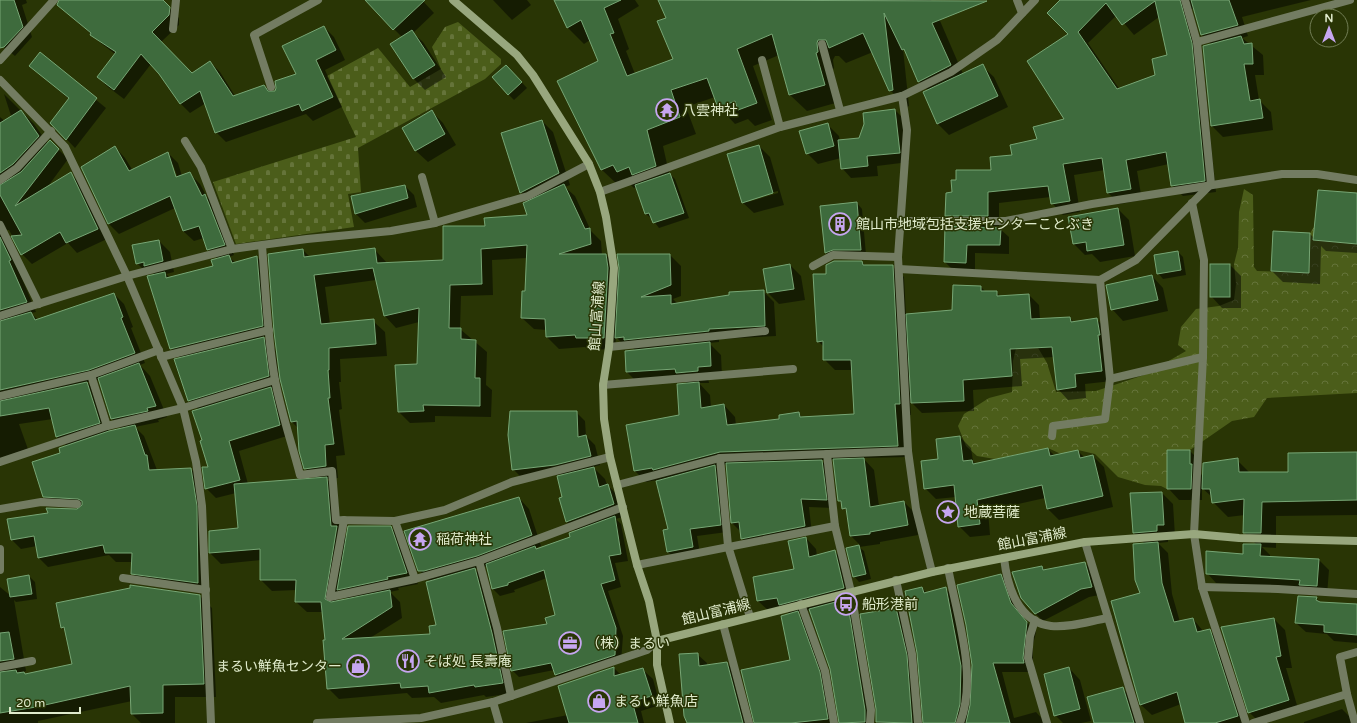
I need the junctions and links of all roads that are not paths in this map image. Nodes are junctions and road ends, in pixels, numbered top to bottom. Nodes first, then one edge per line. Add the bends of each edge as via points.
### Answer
1 (54, 0) edge
2 (176, 0) edge
3 (318, 0) edge
4 (453, 0) edge
5 (1017, 0) edge
6 (1035, 0) edge
7 (1185, 0) edge
8 (1350, 0) edge
9 (1022, 13) junction
10 (173, 29) dead end
11 (1197, 42) junction
12 (822, 44) dead end
13 (0, 60) edge
14 (762, 60) dead end
15 (0, 80) edge
16 (271, 87) dead end
17 (902, 96) junction
18 (840, 110) junction
19 (780, 127) junction
20 (51, 132) junction
21 (185, 141) dead end
22 (589, 164) junction
23 (422, 177) dead end
24 (0, 180) edge
25 (1357, 180) edge
26 (1211, 184) junction
27 (600, 192) junction
28 (1192, 202) junction
29 (901, 221) junction
30 (435, 223) junction
31 (0, 225) edge
32 (262, 246) junction
33 (232, 249) junction
34 (898, 257) junction
35 (813, 266) dead end
36 (899, 269) junction
37 (128, 276) junction
38 (1100, 280) junction
39 (39, 304) junction
40 (0, 316) edge
41 (269, 330) junction
42 (765, 331) dead end
43 (609, 347) junction
44 (160, 353) junction
45 (1203, 357) junction
46 (793, 368) dead end
47 (91, 375) junction
48 (1110, 379) junction
49 (275, 380) junction
50 (602, 386) junction
51 (0, 396) edge
52 (183, 408) junction
53 (108, 426) junction
54 (1052, 436) dead end
55 (908, 451) junction
56 (827, 454) junction
57 (610, 457) junction
58 (720, 458) junction
59 (0, 462) edge
60 (617, 486) junction
61 (77, 504) dead end
62 (623, 507) junction
63 (0, 509) edge
64 (344, 520) junction
65 (395, 521) junction
66 (835, 526) junction
67 (1194, 534) junction
68 (1357, 541) edge
69 (1085, 542) junction
70 (728, 546) junction
71 (0, 549) edge
72 (1004, 558) junction
73 (479, 561) junction
74 (637, 565) junction
75 (948, 568) junction
76 (0, 570) edge
77 (932, 572) junction
78 (123, 578) dead end
79 (415, 579) junction
80 (896, 580) junction
81 (1202, 587) junction
82 (206, 590) junction
83 (850, 592) junction
84 (1357, 594) edge
85 (801, 604) junction
86 (750, 617) junction
87 (1108, 618) junction
88 (1035, 620) junction
89 (723, 624) junction
90 (656, 641) junction
91 (1357, 652) edge
92 (32, 661) dead end
93 (0, 667) edge
94 (1347, 694) junction
95 (511, 696) junction
96 (493, 702) junction
97 (422, 721) edge
98 (211, 723) edge
99 (317, 723) edge
100 (359, 723) edge
101 (499, 723) edge
102 (670, 723) edge
103 (749, 723) edge
104 (834, 723) edge
105 (870, 723) edge
106 (918, 723) edge
107 (960, 723) edge
108 (1047, 723) edge
109 (1140, 723) edge
110 (1246, 723) edge
111 (1253, 723) edge
112 (1355, 723) edge

1 - 13 street
2 - 10 street
3 - 16 street via 254,35
4 - 22 main road, 館山富浦線 via 517,55 550,99
5 - 9 street
6 - 9 street
7 - 11 street
8 - 11 street
9 - 17 street via 997,40 951,72
11 - 26 street
12 - 18 street
14 - 19 street
15 - 20 street
17 - 18 street
17 - 29 street via 907,130
18 - 19 street
19 - 27 street
20 - 24 street via 17,168
20 - 37 street via 65,147
21 - 33 street via 200,167
22 - 27 main road, 館山富浦線
22 - 30 street via 528,196
23 - 30 street
25 - 26 street via 1317,174 1282,174
26 - 28 street
26 - 29 street via 1006,221
27 - 43 main road, 館山富浦線 via 614,268
28 - 38 street via 1136,260
28 - 45 street via 1204,260
29 - 34 street
30 - 32 street via 391,231
31 - 39 street
32 - 33 street
32 - 41 street
33 - 37 street
34 - 35 street via 833,255
34 - 36 street
36 - 38 street
36 - 55 street
37 - 39 street
37 - 44 street
38 - 48 street
39 - 40 street
41 - 44 street
41 - 49 street
42 - 43 street
43 - 50 main road, 館山富浦線
44 - 47 street
44 - 52 street
45 - 48 street
45 - 67 street
46 - 50 street
47 - 51 street
47 - 53 street
48 - 54 street via 1105,420 1053,426
49 - 52 street
49 - 64 street via 300,475 332,471 336,520
50 - 57 main road, 館山富浦線
52 - 53 street
52 - 82 street via 196,462 202,506
53 - 59 street
55 - 56 street
55 - 77 street via 916,509
56 - 58 street
56 - 66 street
57 - 60 main road, 館山富浦線
57 - 65 street via 512,482 445,510
58 - 60 street
58 - 70 street
60 - 62 main road, 館山富浦線
61 - 63 street via 41,502
62 - 73 street
62 - 74 main road, 館山富浦線
64 - 65 street
64 - 79 street via 330,597
65 - 79 street
66 - 70 street
66 - 83 street
67 - 68 main road, 館山富浦線 via 1239,538
67 - 69 main road, 館山富浦線
67 - 81 street
69 - 72 main road, 館山富浦線
69 - 87 street
70 - 74 street
70 - 86 street
71 - 76 street
72 - 75 main road, 館山富浦線
72 - 88 street via 1013,596 1020,609
73 - 79 street
73 - 95 street via 497,628
74 - 90 main road, 館山富浦線 via 649,601
75 - 77 main road, 館山富浦線
75 - 107 street via 967,668 965,710
77 - 80 main road, 館山富浦線
78 - 82 street
80 - 83 main road, 館山富浦線
80 - 106 street via 912,654
81 - 84 street
81 - 110 street
82 - 98 street
83 - 85 main road, 館山富浦線
83 - 105 street via 872,710
85 - 86 main road, 館山富浦線
85 - 104 street via 825,671
86 - 89 main road, 館山富浦線
87 - 88 street via 1050,626
87 - 109 street
88 - 108 street via 1030,636 1028,658
89 - 90 main road, 館山富浦線
89 - 103 street
90 - 95 street via 647,650
90 - 102 main road via 657,665
91 - 94 street via 1340,657
92 - 93 street
94 - 111 street
94 - 112 street
95 - 96 street
96 - 97 street
96 - 101 street
97 - 100 street
99 - 100 street

